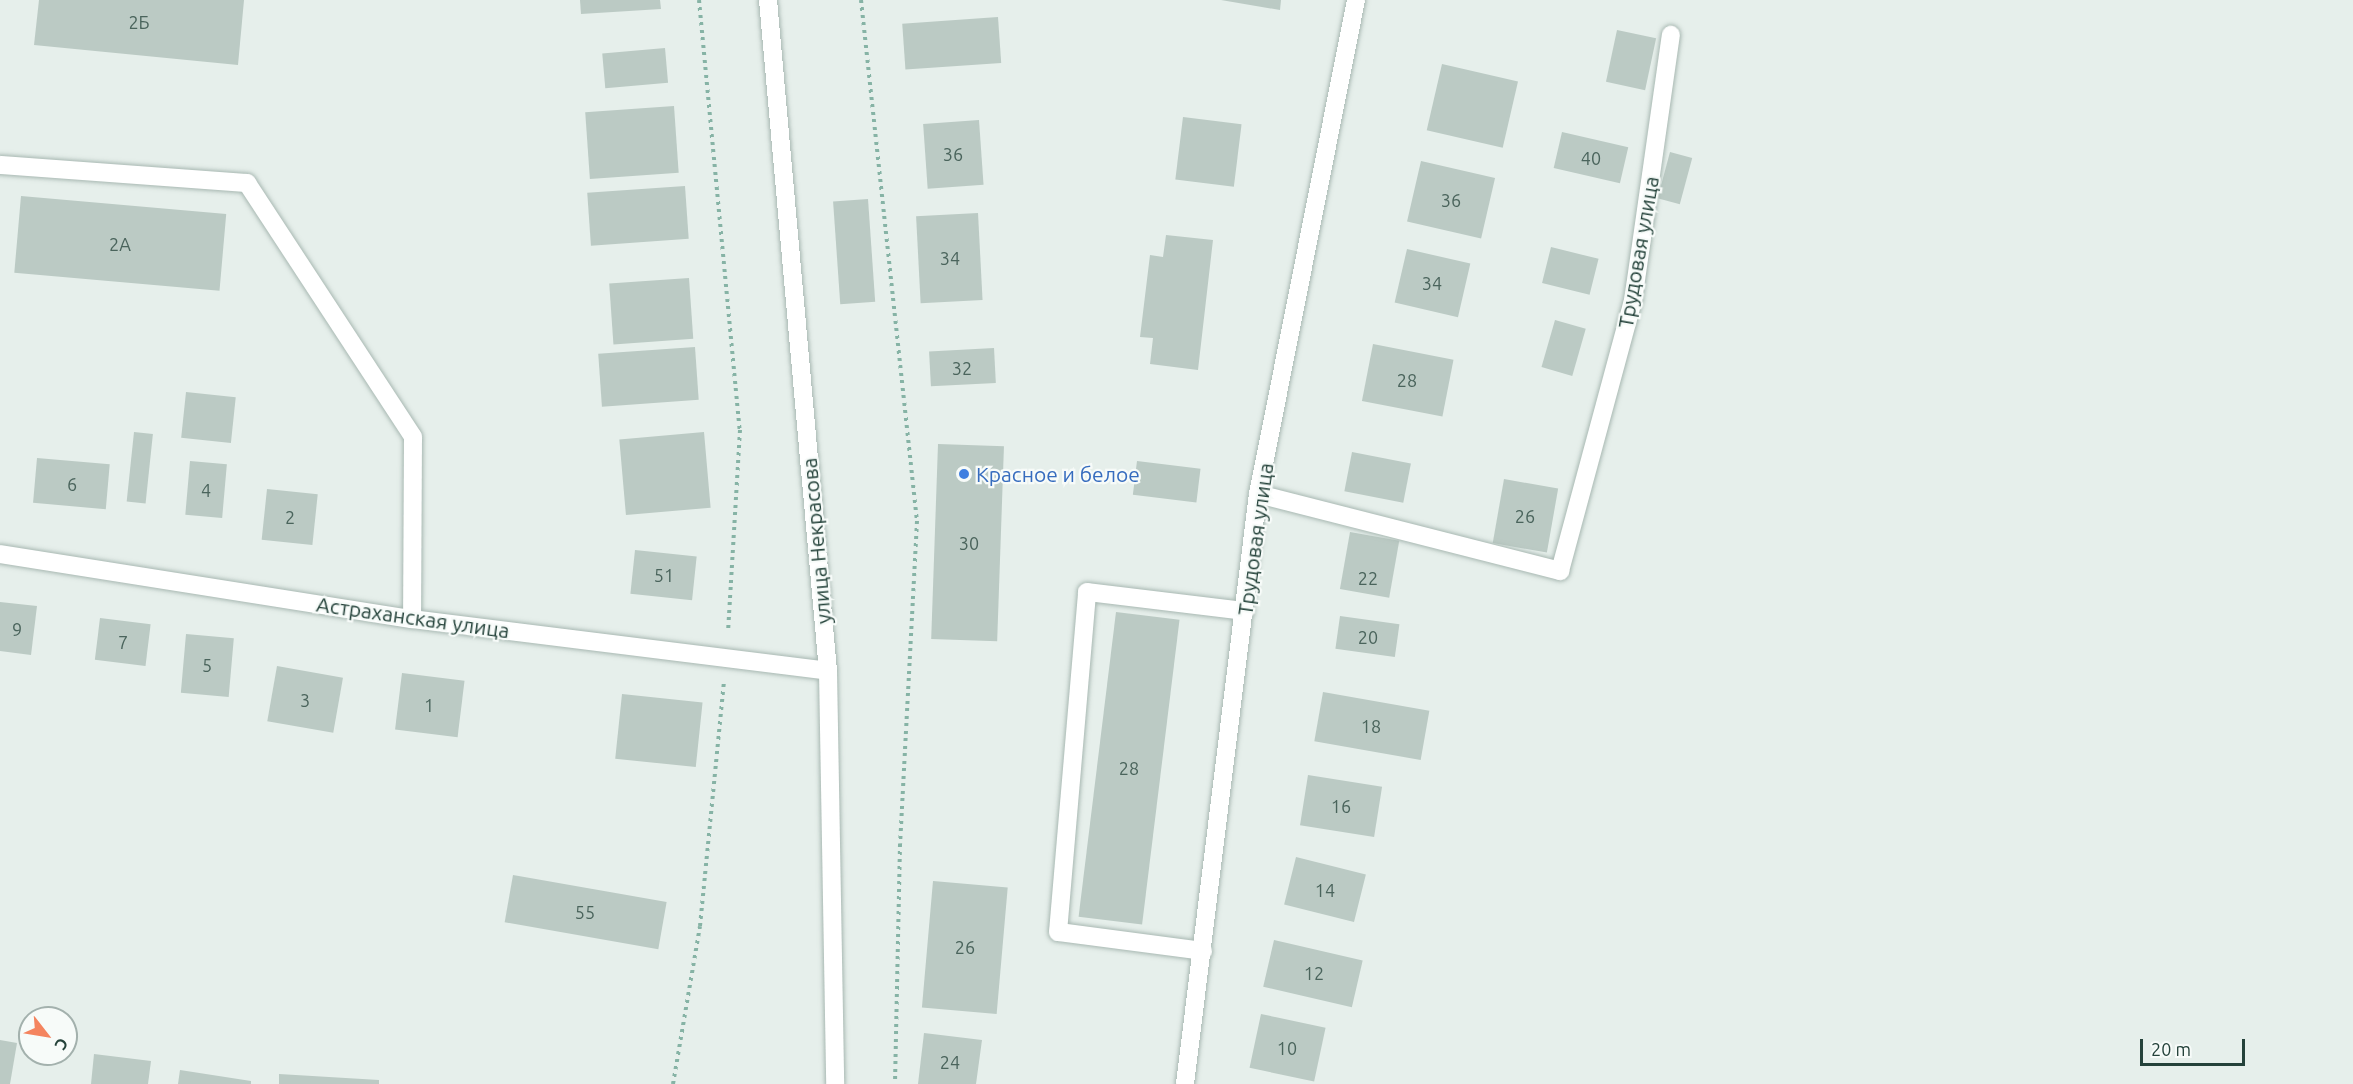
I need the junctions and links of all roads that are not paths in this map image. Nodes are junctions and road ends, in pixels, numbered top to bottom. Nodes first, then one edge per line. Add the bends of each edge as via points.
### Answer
1 (768, 0) edge
2 (1356, 0) edge
3 (1671, 35) dead end
4 (0, 165) edge
5 (1258, 494) junction
6 (0, 554) edge
7 (1245, 611) junction
8 (412, 619) junction
9 (828, 671) junction
10 (1203, 951) junction
11 (835, 1084) edge
12 (1185, 1084) edge

1 - 9 street, улица Некрасова
2 - 5 street, Трудовая улица
3 - 5 street, Трудовая улица via 1633,301 1560,571
4 - 8 street via 247,183 413,437
5 - 7 street, Трудовая улица
6 - 8 street, Астраханская улица
7 - 10 street, Трудовая улица
7 - 10 street via 1087,592 1058,932
8 - 9 street, Астраханская улица
9 - 11 street, улица Некрасова
10 - 12 street, Трудовая улица

